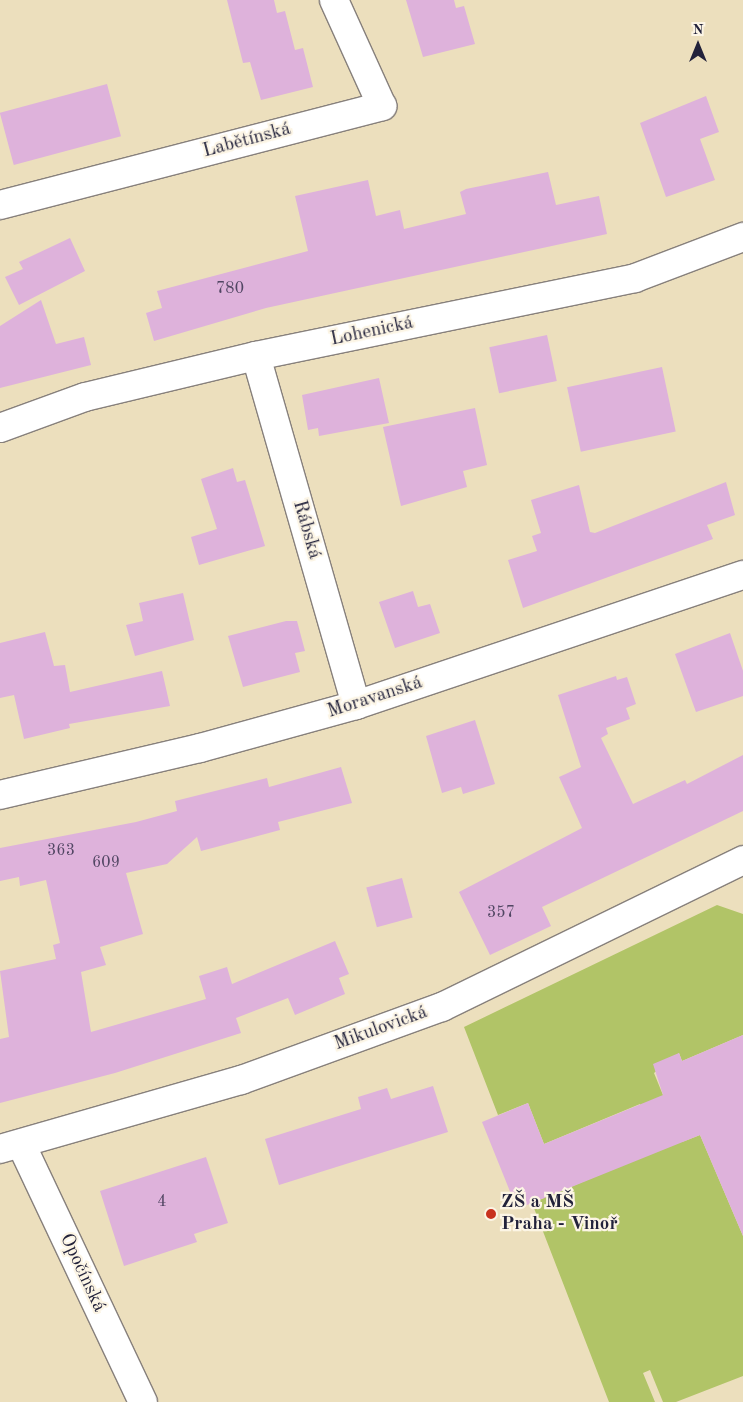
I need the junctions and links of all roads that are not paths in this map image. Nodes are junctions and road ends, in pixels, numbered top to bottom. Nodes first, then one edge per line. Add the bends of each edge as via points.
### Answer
1 (334, 0) edge
2 (0, 205) edge
3 (743, 237) edge
4 (256, 356) junction
5 (0, 428) edge
6 (743, 575) edge
7 (356, 705) junction
8 (0, 795) edge
9 (743, 860) edge
10 (10, 1146) edge
11 (142, 1402) edge

1 - 2 street, Labětínská via 382,106
3 - 4 street, Lohenická via 635,278
4 - 5 street, Lohenická via 85,397
4 - 7 street, Rábská
6 - 7 street, Moravanská
7 - 8 street, Moravanská via 200,748
9 - 10 street, Mikulovická via 442,1007 241,1080
10 - 11 street, Opočínská

